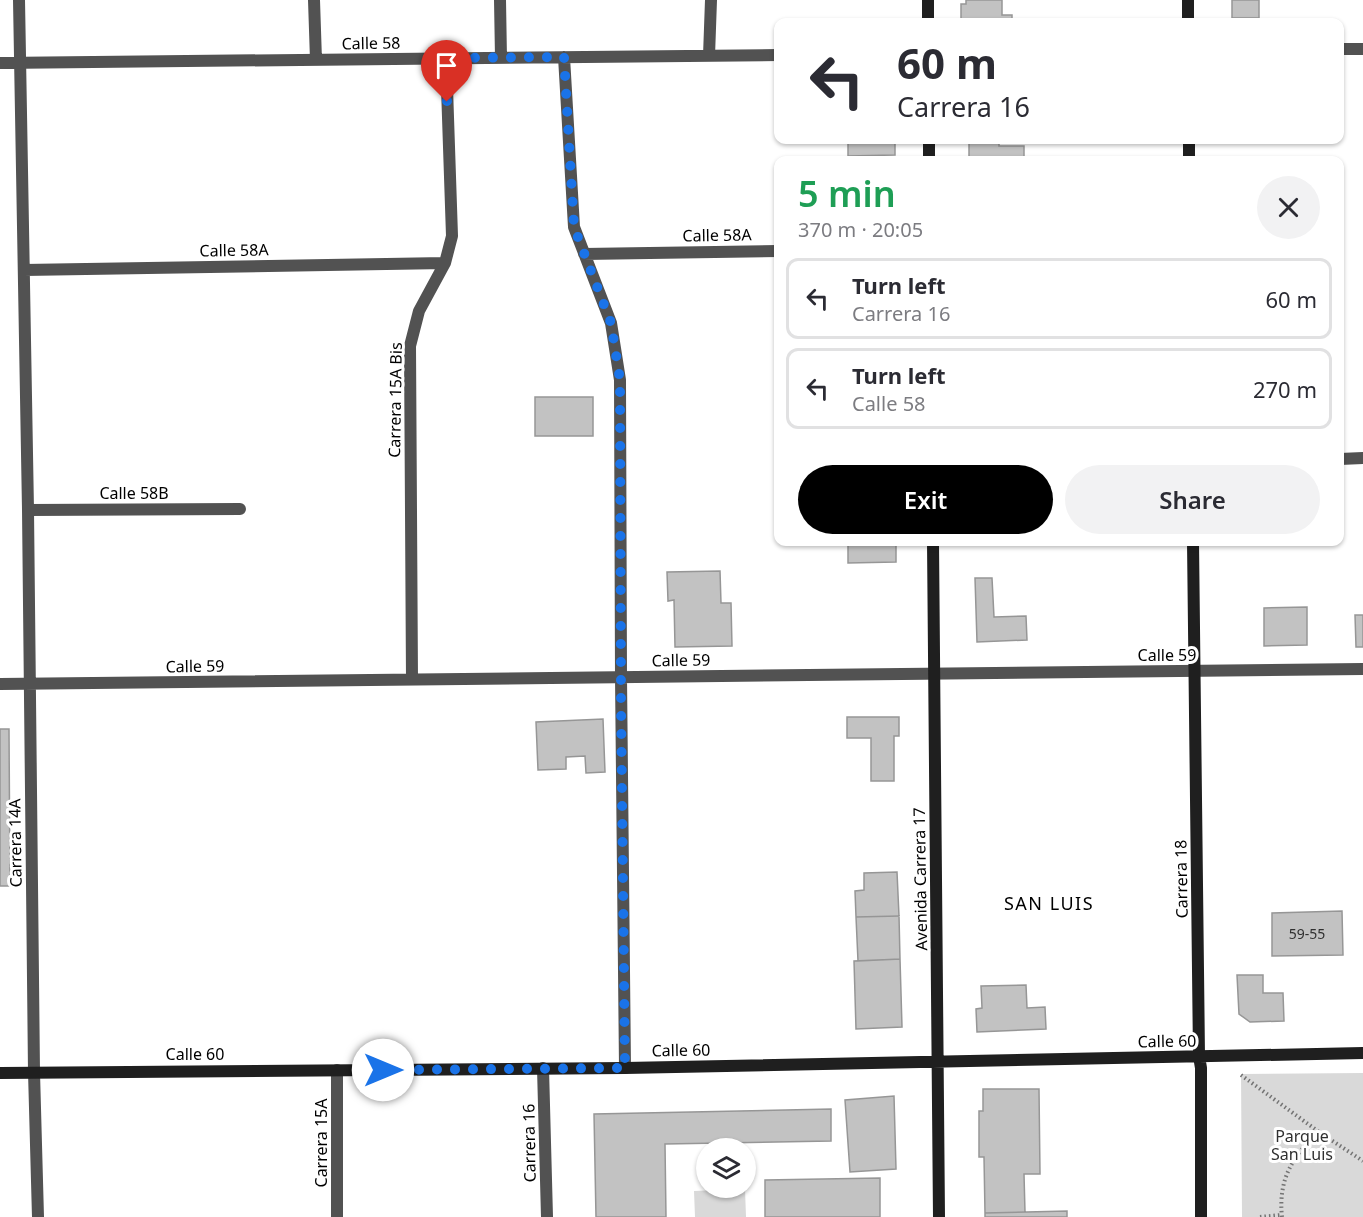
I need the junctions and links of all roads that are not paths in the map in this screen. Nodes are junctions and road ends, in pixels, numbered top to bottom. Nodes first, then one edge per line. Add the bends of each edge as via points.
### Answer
1 (19, 0) edge
2 (314, 0) edge
3 (500, 0) edge
4 (711, 0) edge
5 (928, 0) edge
6 (1188, 0) edge
7 (928, 18) edge
8 (1188, 18) edge
9 (1344, 49) edge
10 (1363, 49) edge
11 (774, 55) edge
12 (710, 56) junction
13 (564, 57) junction
14 (446, 58) junction
15 (501, 58) junction
16 (316, 60) junction
17 (0, 63) edge
18 (20, 63) junction
19 (774, 250) edge
20 (584, 254) junction
21 (445, 263) junction
22 (24, 270) junction
23 (1363, 458) edge
24 (1344, 459) edge
25 (240, 509) dead end
26 (28, 510) junction
27 (933, 546) edge
28 (1193, 546) edge
29 (1363, 669) edge
30 (1195, 671) junction
31 (934, 674) junction
32 (621, 678) junction
33 (412, 680) junction
34 (0, 684) edge
35 (30, 684) junction
36 (1363, 1053) edge
37 (1199, 1056) junction
38 (938, 1061) junction
39 (543, 1068) junction
40 (625, 1068) junction
41 (337, 1070) junction
42 (0, 1072) edge
43 (34, 1072) junction
44 (38, 1217) edge
45 (337, 1217) edge
46 (547, 1217) edge
47 (939, 1217) edge
48 (1201, 1217) edge

1 - 18 street, Carrera 14A
2 - 16 street
3 - 15 street
4 - 12 street
5 - 7 street
6 - 8 street
9 - 10 street
11 - 12 street, Calle 58
12 - 13 street, Calle 58
13 - 15 street, Calle 58
13 - 20 street via 574,227
14 - 15 street, Calle 58
14 - 16 street, Calle 58
14 - 21 street, Carrera 15A Bis via 452,236
16 - 18 street, Calle 58
17 - 18 street, Calle 58
18 - 22 street, Carrera 14A
19 - 20 street, Calle 58A
20 - 32 street via 611,323 620,380
21 - 22 street, Calle 58A
21 - 33 street, Carrera 15A Bis via 419,311 410,346
22 - 26 street, Carrera 14A
23 - 24 street
25 - 26 street, Calle 58B
26 - 35 street, Carrera 14A
27 - 31 street, Avenida Carrera 17
28 - 30 street, Carrera 18
29 - 30 street, Calle 59
30 - 31 street, Calle 59
30 - 37 street, Carrera 18
31 - 32 street, Calle 59
31 - 38 street, Avenida Carrera 17
32 - 33 street, Calle 59
32 - 40 street
33 - 35 street, Calle 59
34 - 35 street, Calle 59
35 - 43 street, Carrera 14A
36 - 37 street, Calle 60
37 - 38 street, Calle 60
37 - 48 street, Carrera 18
38 - 40 street, Calle 60
38 - 47 street, Avenida Carrera 17
39 - 40 street, Calle 60
39 - 41 street, Calle 60
39 - 46 street, Carrera 16
41 - 43 street, Calle 60
41 - 45 street, Carrera 15A
42 - 43 street, Calle 60
43 - 44 street, Carrera 14A

